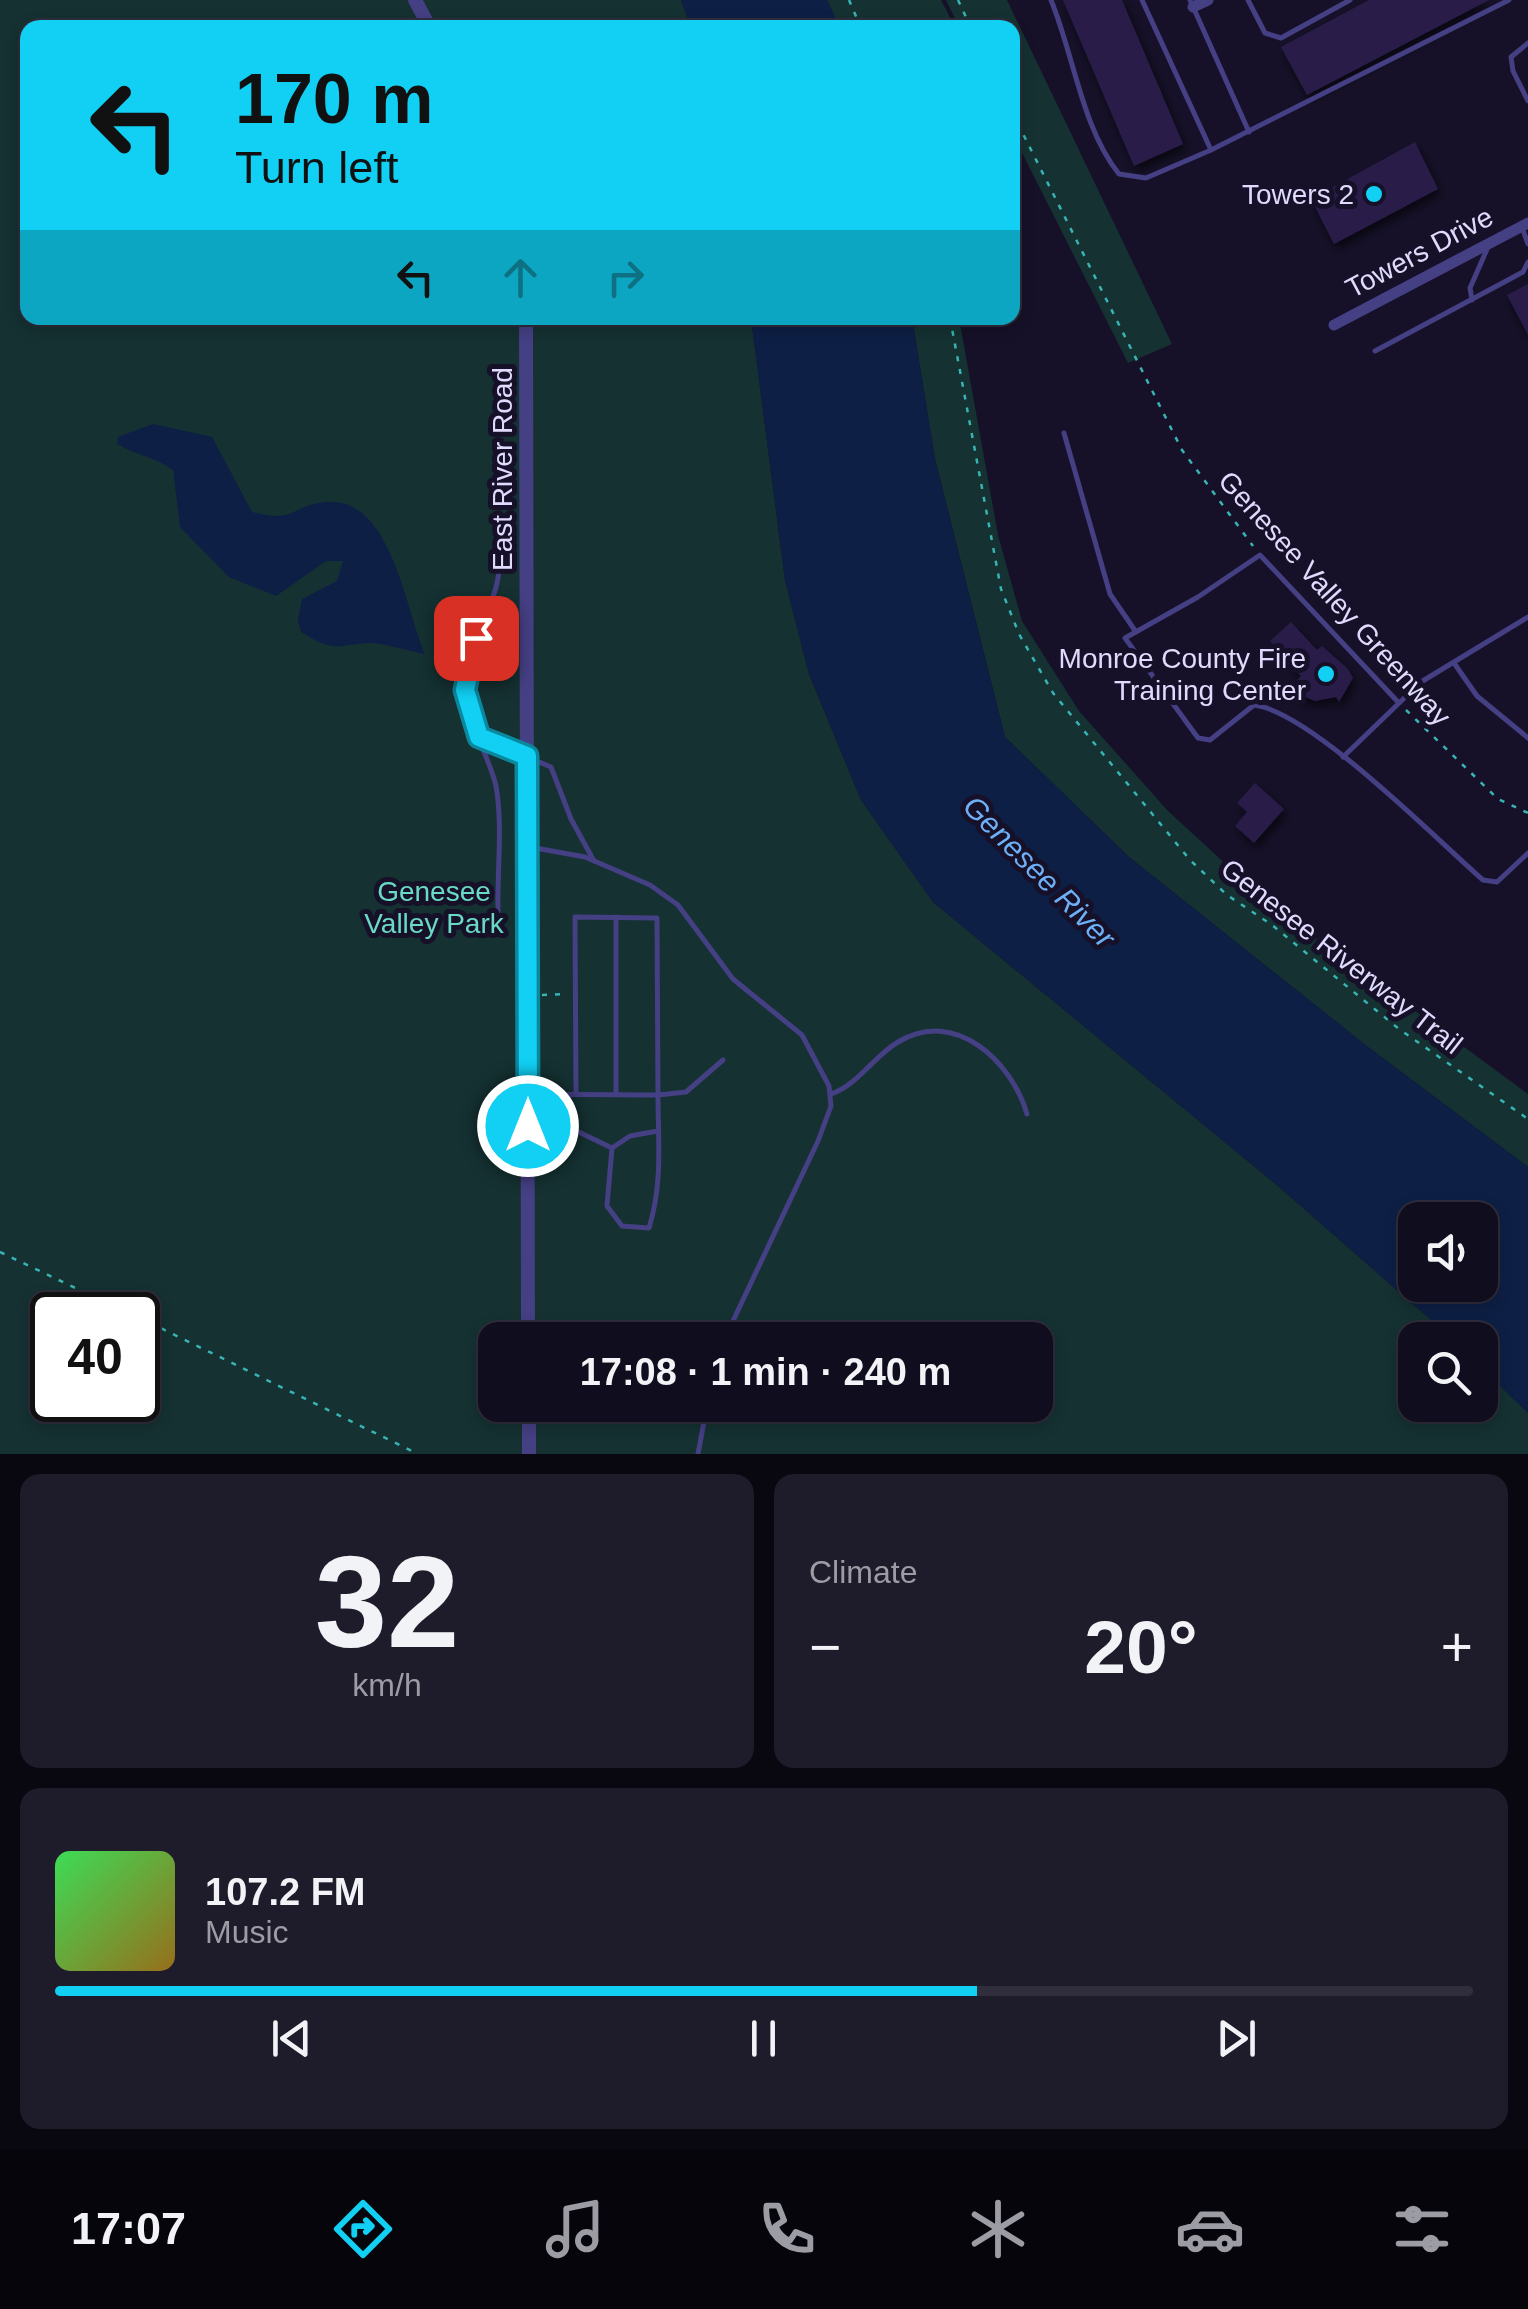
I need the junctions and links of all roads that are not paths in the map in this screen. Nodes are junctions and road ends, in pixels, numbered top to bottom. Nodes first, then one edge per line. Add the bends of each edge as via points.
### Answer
1 (1051, 0) edge
2 (1142, 0) edge
3 (1208, 0) edge
4 (1262, 0) edge
5 (1350, 0) edge
6 (1508, 0) edge
7 (1250, 3) edge
8 (1192, 4) edge
9 (1528, 43) edge
10 (1528, 101) edge
11 (1248, 132) junction
12 (1212, 150) junction
13 (1525, 225) edge
14 (1489, 244) junction
15 (1528, 244) edge
16 (1528, 262) edge
17 (1472, 300) junction
18 (526, 325) edge
19 (1334, 326) dead end
20 (1375, 351) dead end
21 (1064, 433) dead end
22 (498, 547) dead end
23 (1528, 617) edge
24 (1136, 632) junction
25 (1453, 662) junction
26 (1398, 702) junction
27 (479, 737) junction
28 (1528, 738) edge
29 (527, 756) junction
30 (1343, 757) junction
31 (528, 847) junction
32 (1528, 853) edge
33 (594, 861) junction
34 (498, 911) dead end
35 (616, 918) junction
36 (724, 1060) dead end
37 (832, 1094) junction
38 (528, 1095) junction
39 (576, 1096) junction
40 (616, 1096) junction
41 (658, 1096) junction
42 (1027, 1114) dead end
43 (528, 1126) junction
44 (658, 1130) junction
45 (612, 1148) junction
46 (528, 1322) edge
47 (733, 1322) edge
48 (529, 1422) edge
49 (703, 1422) edge
50 (529, 1454) edge
51 (698, 1454) edge

1 - 12 lane via 1092,130 1118,174 1146,178
2 - 12 lane
3 - 8 street
4 - 7 lane
5 - 7 lane via 1281,38 1265,33
6 - 11 lane
8 - 11 lane
9 - 10 lane via 1511,57
11 - 12 lane
13 - 14 street, Towers Drive
13 - 15 lane
14 - 17 lane via 1470,288
14 - 19 street, Towers Drive
16 - 17 lane via 1523,272
17 - 20 lane
18 - 29 street, East River Road
21 - 24 lane via 1110,594
22 - 27 lane via 496,589 465,690
23 - 25 lane
24 - 26 lane, Genesee Valley Greenway via 1260,554
24 - 30 lane via 1124,638 1198,738 1210,740 1254,705 1272,707
25 - 26 lane
25 - 28 lane via 1478,696
26 - 30 lane
27 - 29 lane
27 - 34 lane via 496,787
29 - 31 street, East River Road
29 - 33 lane via 552,767
30 - 32 lane via 1483,880 1497,882
31 - 33 lane
31 - 38 street, East River Road
33 - 37 lane via 678,905 733,979 802,1036
35 - 39 lane via 575,917
35 - 40 lane
35 - 41 lane via 657,918
36 - 41 lane via 686,1092
37 - 42 lane via 900,1040 941,1034 997,1057 1018,1086
37 - 47 lane via 804,1174
38 - 39 lane
38 - 43 street, East River Road
39 - 40 lane
40 - 41 lane
41 - 44 lane
43 - 45 lane via 564,1125
43 - 46 street, East River Road
44 - 45 lane
44 - 45 lane via 657,1201 649,1228 622,1226 607,1206
48 - 50 street
49 - 51 lane

